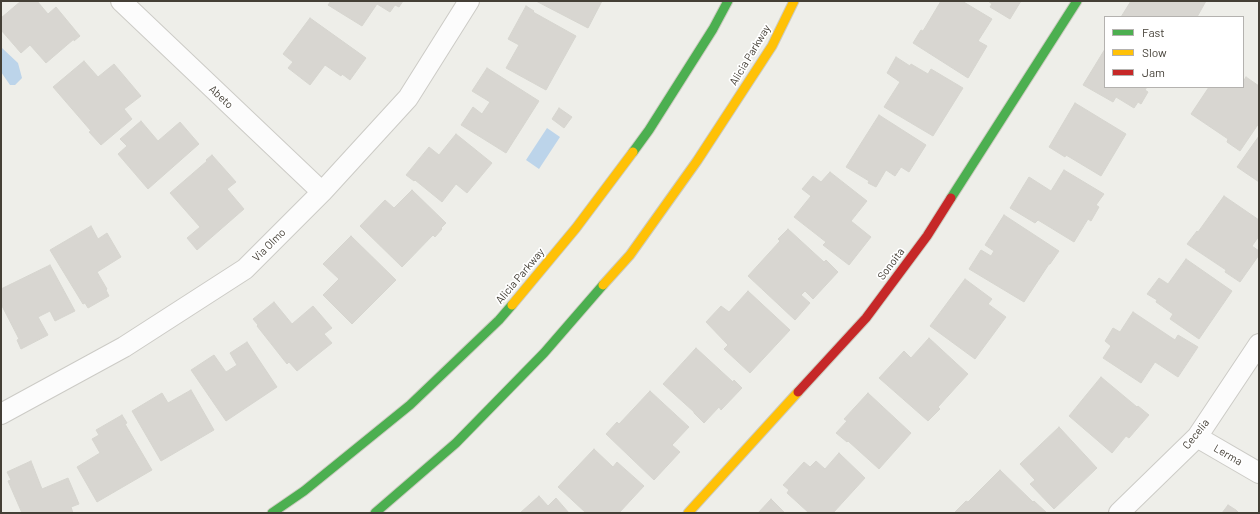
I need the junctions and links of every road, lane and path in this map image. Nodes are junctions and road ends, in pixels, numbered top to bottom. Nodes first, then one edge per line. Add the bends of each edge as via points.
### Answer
1 (121, 1) edge
2 (469, 1) edge
3 (728, 1) edge
4 (794, 1) edge
5 (1077, 1) edge
6 (322, 192) junction
7 (1259, 344) edge
8 (1, 414) edge
9 (1197, 437) junction
10 (1259, 473) edge
11 (272, 513) edge
12 (375, 513) edge
13 (688, 513) edge
14 (1119, 513) edge

1 - 6 street, Abeto
2 - 6 street, Via Olmo via 408,98
3 - 11 main road, Alicia Parkway via 649,130 576,228 499,320 410,405 304,491
4 - 12 main road, Alicia Parkway via 772,46 697,161 630,256 544,353 467,432
5 - 13 main road, Sonoita via 927,236 866,318
6 - 8 street, Via Olmo via 245,269 124,347
7 - 9 street, Cecelia
9 - 10 street, Lerma
9 - 14 street, Cecelia

